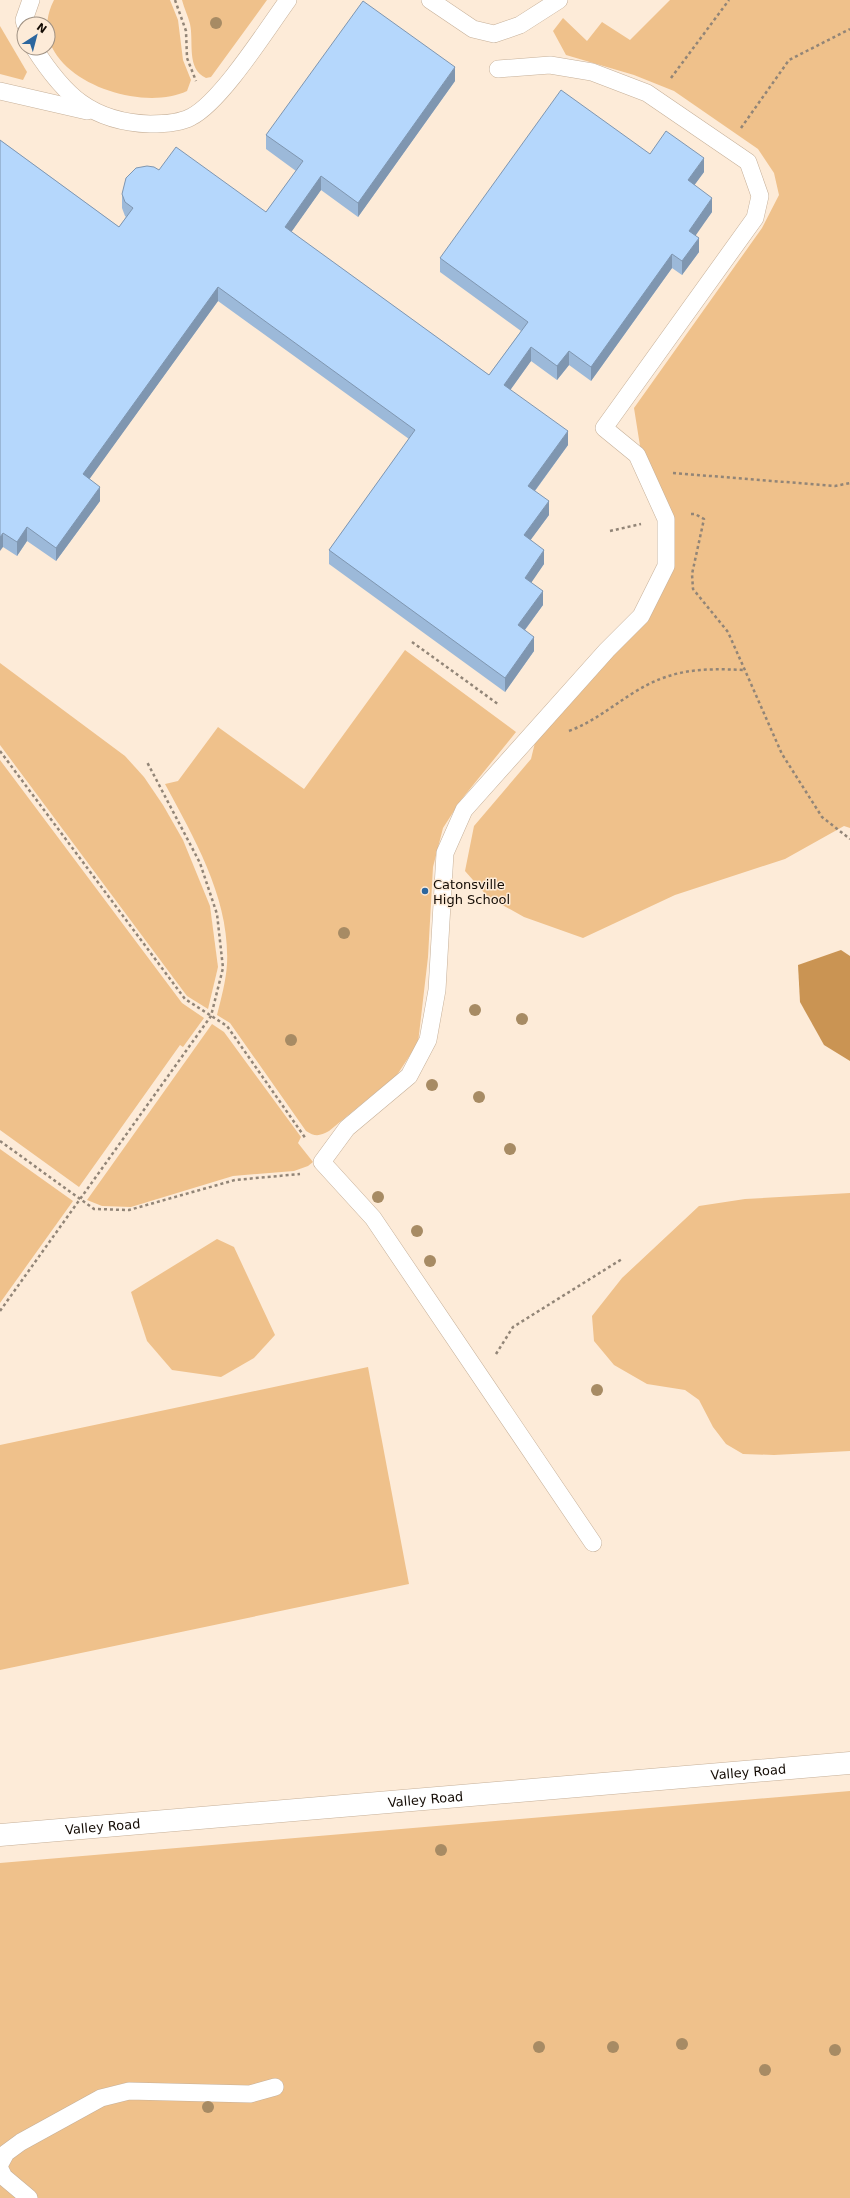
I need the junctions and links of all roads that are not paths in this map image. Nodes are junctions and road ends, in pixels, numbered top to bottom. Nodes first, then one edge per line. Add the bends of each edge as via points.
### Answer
1 (30, 0) edge
2 (288, 0) edge
3 (430, 0) edge
4 (559, 0) edge
5 (25, 16) edge
6 (39, 56) edge
7 (498, 69) dead end
8 (0, 91) edge
9 (92, 112) junction
10 (593, 1543) dead end
11 (850, 1763) edge
12 (0, 1835) edge
13 (275, 2087) dead end
14 (0, 2164) edge
15 (0, 2168) edge
16 (29, 2198) edge

1 - 5 lane
2 - 9 lane via 232,77 191,117 162,124 132,123
3 - 4 lane via 474,29 494,34 520,25
6 - 9 lane via 65,90
7 - 10 lane via 550,65 592,72 647,93 748,162 760,196 755,218 604,428 637,455 666,519 666,566 641,616 607,650 464,810 445,854 437,990 428,1040 409,1076 347,1128 322,1162 373,1218
8 - 9 lane
11 - 12 street, Valley Road
13 - 14 lane via 250,2094 129,2091 101,2098 20,2142 6,2153
15 - 16 lane via 4,2177

